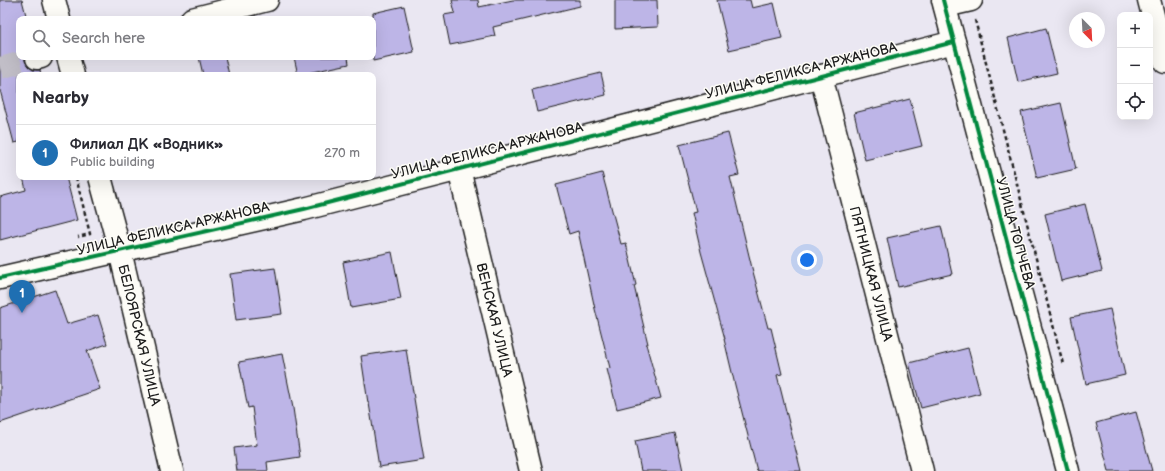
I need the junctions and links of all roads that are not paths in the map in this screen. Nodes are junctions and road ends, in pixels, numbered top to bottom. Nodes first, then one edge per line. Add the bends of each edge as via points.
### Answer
1 (54, 0) edge
2 (267, 0) edge
3 (970, 0) edge
4 (1149, 0) edge
5 (944, 3) edge
6 (58, 16) edge
7 (204, 16) edge
8 (954, 42) junction
9 (69, 60) edge
10 (1165, 62) edge
11 (72, 72) edge
12 (821, 76) junction
13 (458, 169) junction
14 (101, 180) edge
15 (120, 251) junction
16 (0, 278) edge
17 (172, 471) edge
18 (532, 471) edge
19 (922, 471) edge
20 (1068, 471) edge

1 - 6 street
2 - 7 street
3 - 5 street
4 - 10 street
5 - 8 street, УЛИЦА ТОПЧЕВА
8 - 12 street, УЛИЦА ФЕЛИКСА АРЖАНОВА
8 - 20 street, УЛИЦА ТОПЧЕВА
9 - 11 street
12 - 13 street, УЛИЦА ФЕЛИКСА АРЖАНОВА
12 - 19 street, ПЯТНИЦКАЯ УЛИЦА
13 - 15 street, УЛИЦА ФЕЛИКСА АРЖАНОВА via 304,209
13 - 18 street, ВЕНСКАЯ УЛИЦА
14 - 15 street, БЕЛОЯРСКАЯ УЛИЦА
15 - 16 street, УЛИЦА ФЕЛИКСА АРЖАНОВА
15 - 17 street, БЕЛОЯРСКАЯ УЛИЦА

